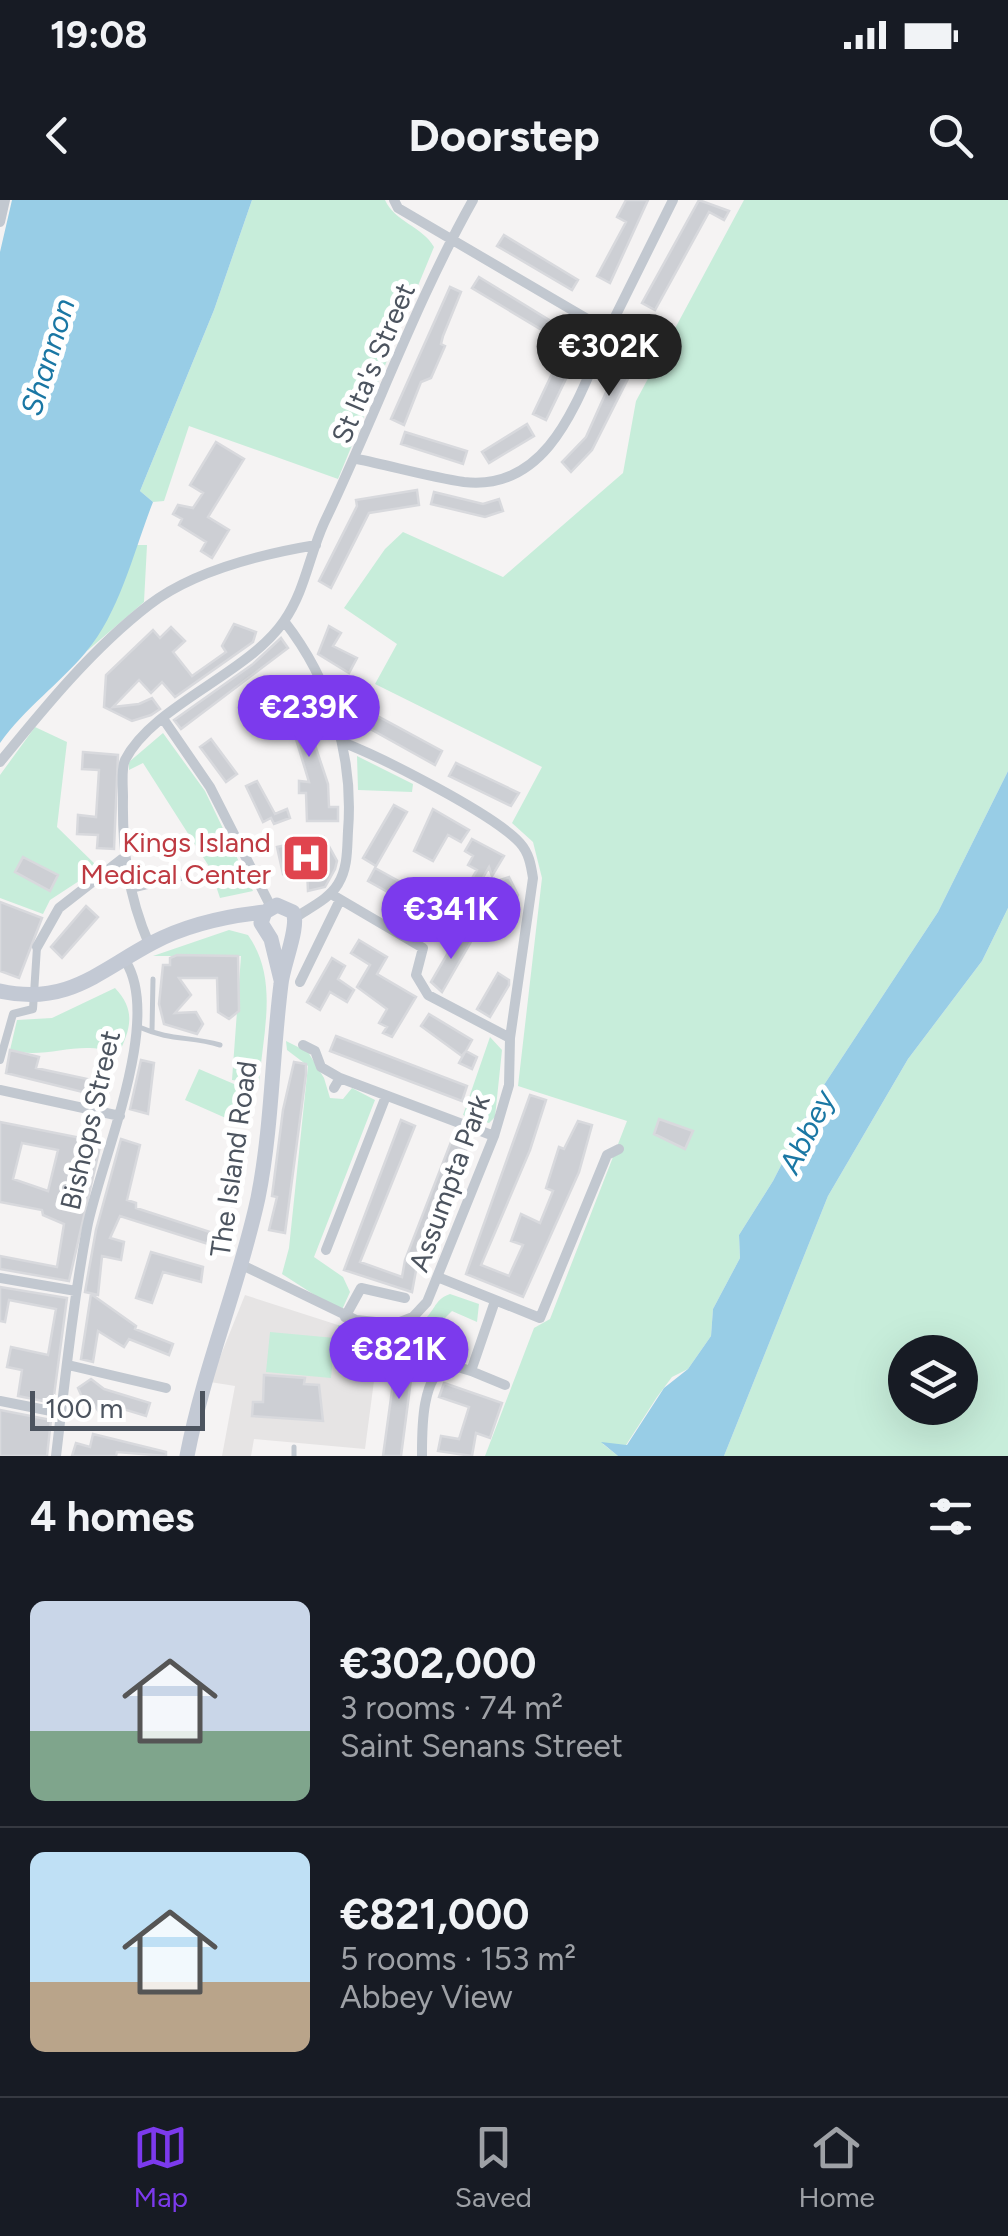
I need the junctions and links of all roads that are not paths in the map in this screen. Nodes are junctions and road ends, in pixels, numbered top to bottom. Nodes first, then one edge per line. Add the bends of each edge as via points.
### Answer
1 (5, 200) edge
2 (394, 200) edge
3 (473, 200) edge
4 (673, 200) edge
5 (0, 222) edge
6 (451, 239) junction
7 (608, 331) junction
8 (357, 459) junction
9 (316, 545) junction
10 (284, 622) junction
11 (164, 720) junction
12 (342, 742) junction
13 (0, 762) edge
14 (122, 859) junction
15 (182, 878) dead end
16 (130, 890) junction
17 (335, 898) junction
18 (268, 909) junction
19 (234, 915) junction
20 (296, 917) junction
21 (266, 934) junction
22 (290, 938) junction
23 (149, 944) junction
24 (37, 948) joint
25 (126, 962) junction
26 (153, 979) dead end
27 (281, 980) junction
28 (300, 982) dead end
29 (0, 991) edge
30 (33, 995) junction
31 (136, 1026) junction
32 (152, 1032) junction
33 (510, 1038) junction
34 (220, 1045) dead end
35 (303, 1045) dead end
36 (0, 1060) edge
37 (0, 1090) edge
38 (386, 1096) junction
39 (120, 1116) junction
40 (494, 1136) junction
41 (619, 1149) dead end
42 (326, 1250) dead end
43 (242, 1265) junction
44 (0, 1278) edge
45 (440, 1278) junction
46 (76, 1291) junction
47 (405, 1298) dead end
48 (495, 1301) junction
49 (345, 1317) junction
50 (68, 1365) junction
51 (471, 1370) junction
52 (505, 1385) dead end
53 (166, 1388) dead end
54 (0, 1401) edge
55 (61, 1413) junction
56 (294, 1447) dead end
57 (56, 1456) edge
58 (187, 1456) edge
59 (294, 1456) edge
60 (422, 1456) edge

1 - 5 street
2 - 6 street
3 - 6 street, St Ita's Street
4 - 7 street
6 - 7 street
6 - 8 street, St Ita's Street
7 - 8 street via 559,436 537,462 512,475 467,482
8 - 9 street, St Ita's Street
9 - 10 street, St Ita's Street
9 - 13 street via 275,552 150,604
10 - 11 street
10 - 12 street via 307,650
11 - 14 street via 124,762
11 - 18 street via 210,788
12 - 17 street via 350,801 346,869
12 - 33 street, Assumpta Park via 492,822 530,857 534,878
14 - 16 street
14 - 24 street via 60,908
15 - 16 lane
16 - 23 street
17 - 20 street
17 - 28 street
17 - 33 street via 423,948 416,975 428,995
18 - 19 main road
18 - 20 main road via 283,906
18 - 21 main road
19 - 21 main road
19 - 23 main road
20 - 22 main road
21 - 22 main road
21 - 27 main road
22 - 27 main road
23 - 25 main road
24 - 30 street
25 - 30 main road via 76,986
25 - 31 street, Bishops Street via 138,995
26 - 32 lane
27 - 43 main road, The Island Road via 259,1192
29 - 30 main road
30 - 36 street via 33,1008 14,1014
31 - 32 lane
31 - 39 street, Bishops Street
32 - 34 lane
33 - 40 street, Assumpta Park via 509,1085
35 - 38 street via 337,1082
37 - 39 street
38 - 40 street
38 - 42 street
39 - 46 street, Bishops Street
40 - 45 street, Assumpta Park
41 - 48 street via 607,1155 540,1318
43 - 49 street, Assumpta Park
43 - 58 main road, The Island Road via 198,1397
44 - 46 street
45 - 48 street
45 - 49 street, Assumpta Park via 413,1317 394,1324
46 - 50 street, Bishops Street
47 - 49 street via 356,1286
48 - 51 street
50 - 53 street
50 - 55 street, Bishops Street
51 - 52 street
51 - 60 street via 448,1364 436,1372 422,1419
54 - 55 street
55 - 57 street
56 - 59 lane

